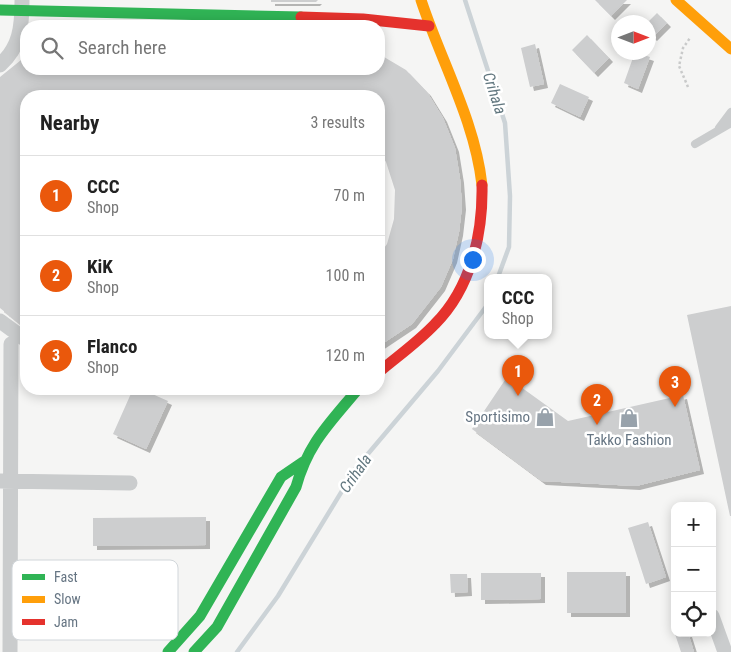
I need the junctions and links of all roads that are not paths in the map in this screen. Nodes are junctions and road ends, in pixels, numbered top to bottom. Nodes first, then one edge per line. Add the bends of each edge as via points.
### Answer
1 (421, 0) edge
2 (676, 0) edge
3 (22, 5) edge
4 (173, 7) edge
5 (0, 10) edge
6 (692, 16) junction
7 (21, 20) edge
8 (372, 20) edge
9 (385, 21) edge
10 (429, 26) junction
11 (20, 34) edge
12 (731, 49) edge
13 (731, 64) edge
14 (0, 65) edge
15 (731, 112) edge
16 (731, 123) edge
17 (718, 130) junction
18 (695, 144) dead end
19 (0, 321) edge
20 (19, 342) edge
21 (385, 367) edge
22 (350, 395) edge
23 (303, 462) junction
24 (6, 481) edge
25 (130, 483) dead end
26 (716, 627) edge
27 (10, 652) edge
28 (168, 652) edge
29 (194, 652) edge
30 (725, 652) edge

1 - 10 main road
2 - 6 main road
3 - 4 main road
3 - 5 main road
3 - 7 street
4 - 8 main road
6 - 12 main road
6 - 13 main road
9 - 10 main road
10 - 21 main road via 478,160 482,192 480,216 470,268 458,294 442,317
11 - 14 street via 16,46
15 - 17 lane
16 - 17 lane
17 - 18 lane
19 - 20 street
20 - 24 street
22 - 23 main road
23 - 28 main road via 281,478 200,616
23 - 29 main road via 296,488 217,627
24 - 25 street
24 - 27 street
26 - 30 street

